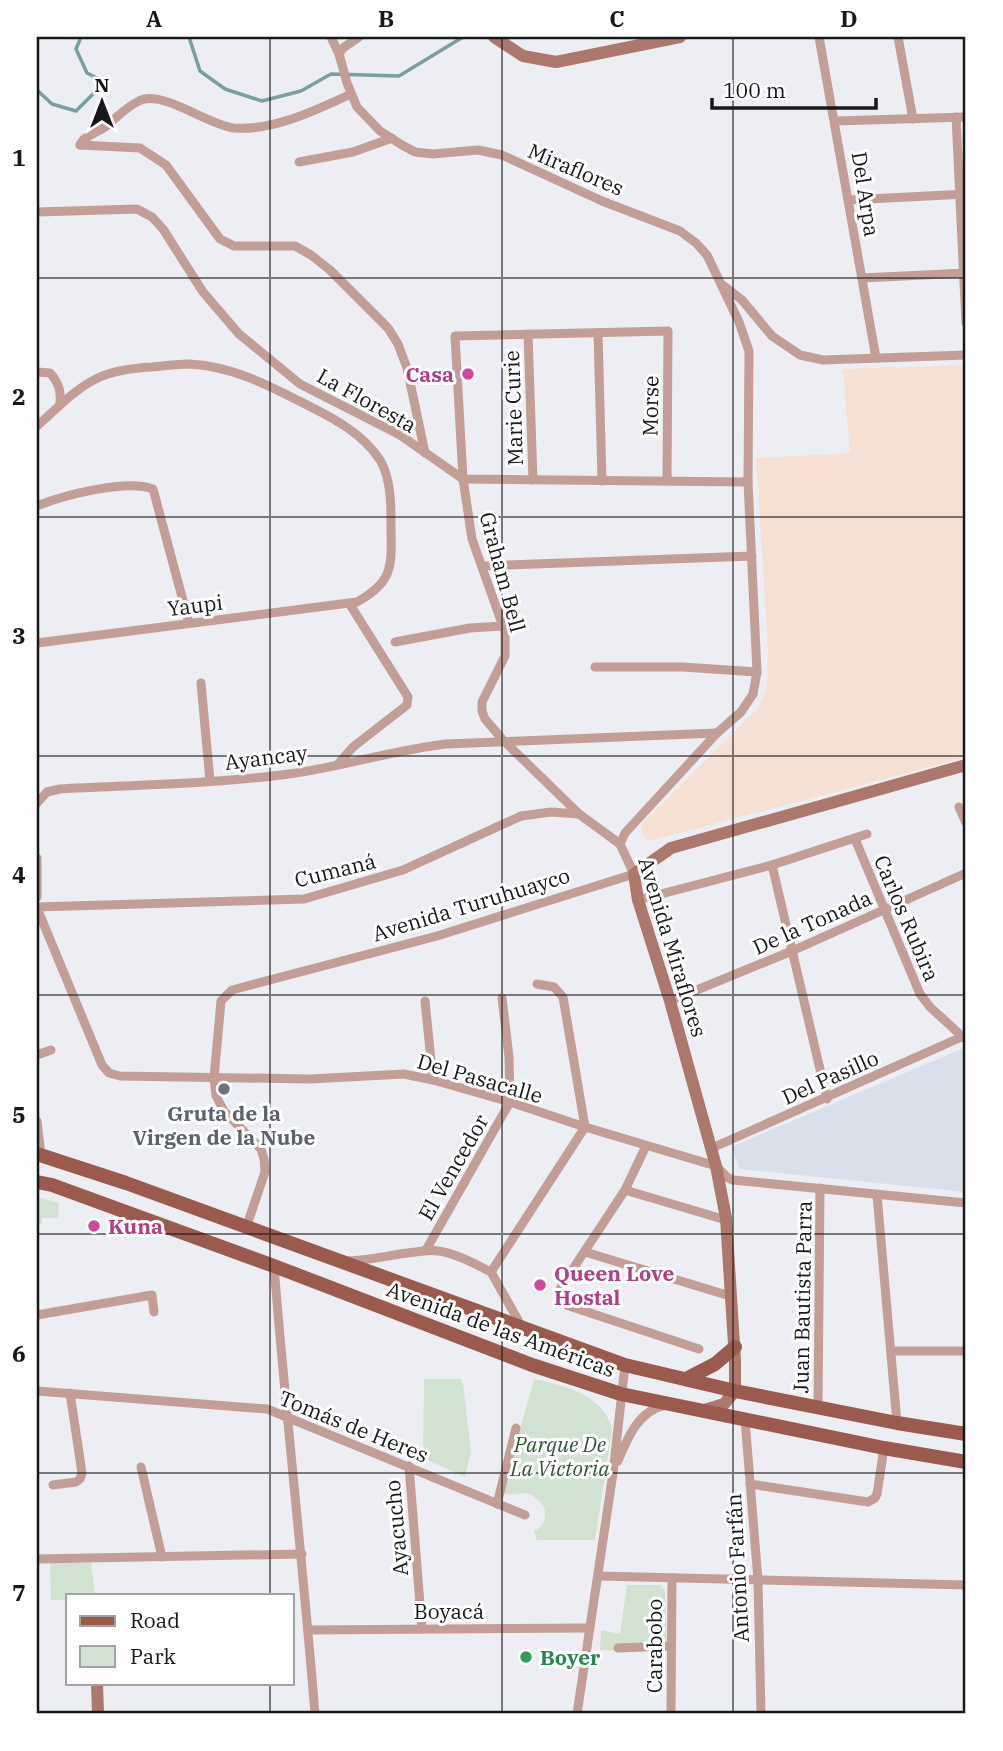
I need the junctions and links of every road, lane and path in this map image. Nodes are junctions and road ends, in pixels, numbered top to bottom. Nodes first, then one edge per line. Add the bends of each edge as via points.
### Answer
1 (331, 37) edge
2 (359, 37) edge
3 (494, 37) edge
4 (680, 37) edge
5 (819, 37) edge
6 (898, 37) edge
7 (340, 59) junction
8 (351, 94) junction
9 (961, 117) edge
10 (913, 119) junction
11 (836, 121) junction
12 (392, 138) junction
13 (299, 162) dead end
14 (964, 194) edge
15 (849, 200) junction
16 (37, 212) edge
17 (965, 273) edge
18 (862, 278) junction
19 (722, 285) junction
20 (966, 323) edge
21 (598, 333) junction
22 (527, 334) junction
23 (749, 351) joint
24 (966, 355) edge
25 (876, 358) junction
26 (37, 372) edge
27 (300, 384) junction
28 (295, 399) junction
29 (60, 404) junction
30 (37, 426) edge
31 (425, 453) junction
32 (463, 480) junction
33 (533, 480) junction
34 (667, 480) junction
35 (602, 481) junction
36 (748, 482) junction
37 (37, 506) edge
38 (752, 556) junction
39 (483, 566) junction
40 (353, 602) junction
41 (189, 623) junction
42 (503, 626) junction
43 (395, 642) dead end
44 (37, 643) edge
45 (595, 667) dead end
46 (757, 671) junction
47 (201, 683) dead end
48 (717, 733) junction
49 (503, 740) junction
50 (338, 764) junction
51 (966, 765) edge
52 (210, 782) junction
53 (37, 803) edge
54 (959, 807) dead end
55 (579, 814) junction
56 (966, 823) edge
57 (867, 834) dead end
58 (855, 839) junction
59 (620, 844) junction
60 (37, 858) edge
61 (772, 865) junction
62 (966, 873) edge
63 (634, 874) junction
64 (37, 897) edge
65 (638, 900) junction
66 (37, 907) edge
67 (884, 909) junction
68 (792, 951) junction
69 (537, 985) dead end
70 (502, 998) dead end
71 (425, 1001) dead end
72 (670, 1001) junction
73 (965, 1037) edge
74 (51, 1050) dead end
75 (37, 1055) edge
76 (215, 1078) junction
77 (433, 1080) junction
78 (827, 1099) junction
79 (510, 1102) junction
80 (37, 1121) edge
81 (586, 1128) junction
82 (646, 1146) junction
83 (712, 1149) junction
84 (39, 1155) edge
85 (716, 1166) junction
86 (37, 1182) edge
87 (820, 1188) junction
88 (625, 1190) junction
89 (877, 1195) junction
90 (966, 1203) edge
91 (726, 1220) junction
92 (246, 1228) junction
93 (426, 1250) junction
94 (584, 1252) junction
95 (335, 1261) junction
96 (274, 1266) junction
97 (491, 1272) junction
98 (730, 1296) junction
99 (154, 1312) dead end
100 (37, 1315) edge
101 (524, 1330) junction
102 (735, 1347) junction
103 (699, 1349) dead end
104 (891, 1351) junction
105 (966, 1351) edge
106 (625, 1366) junction
107 (686, 1379) junction
108 (37, 1391) edge
109 (735, 1391) junction
110 (70, 1393) junction
111 (621, 1394) junction
112 (671, 1404) junction
113 (818, 1406) junction
114 (700, 1410) junction
115 (286, 1415) junction
116 (745, 1420) junction
117 (897, 1423) junction
118 (516, 1428) dead end
119 (966, 1434) edge
120 (884, 1448) junction
121 (966, 1462) edge
122 (409, 1466) junction
123 (141, 1467) dead end
124 (613, 1473) junction
125 (750, 1484) junction
126 (54, 1485) dead end
127 (498, 1504) junction
128 (525, 1514) dead end
129 (302, 1554) junction
130 (162, 1557) junction
131 (37, 1559) edge
132 (598, 1576) junction
133 (672, 1578) junction
134 (758, 1580) junction
135 (966, 1585) edge
136 (590, 1628) junction
137 (422, 1629) junction
138 (308, 1630) junction
139 (671, 1646) junction
140 (618, 1648) dead end
141 (97, 1684) edge
142 (98, 1714) edge
143 (315, 1714) edge
144 (577, 1714) edge
145 (671, 1714) edge
146 (761, 1714) edge

1 - 7 street
2 - 7 street via 343,48
3 - 4 street via 523,57 556,62
5 - 11 street, Del Arpa
6 - 10 street
7 - 8 street, Miraflores
8 - 12 street, Miraflores via 364,117
8 - 31 street via 313,112 268,125 235,128 146,98 80,145 140,148 153,154 220,239 234,246 295,246 330,270 398,344
9 - 10 street
9 - 14 street
10 - 11 street
11 - 15 street, Del Arpa
12 - 13 street via 353,152
12 - 19 street, Miraflores via 415,152 478,150 502,155 680,231 707,255
14 - 15 street
14 - 17 street
15 - 18 street, Del Arpa
16 - 27 street, La Floresta via 137,209 152,217 203,292 239,334
17 - 18 street
17 - 20 street
18 - 25 street, Del Arpa
19 - 23 street, Miraflores
19 - 25 street via 742,300 772,336 800,355 823,360
21 - 22 street
21 - 34 street, Morse via 668,331
21 - 35 street
22 - 32 street, Graham Bell via 455,336
22 - 33 street, Marie Curie
23 - 36 street, Avenida Miraflores
24 - 25 street
26 - 29 street via 50,373 57,381
27 - 28 street
27 - 31 street, La Floresta via 400,435
28 - 29 street via 238,373 189,364 137,368 101,377
28 - 40 street via 338,420 365,442 381,461 388,482 389,573 376,592
29 - 30 street
31 - 32 street, La Floresta
32 - 33 street
32 - 39 street, Graham Bell via 472,539
33 - 35 street
34 - 35 street
34 - 36 street
36 - 38 street, Avenida Miraflores
37 - 41 street via 125,485 153,489
38 - 39 street
38 - 46 street, Avenida Miraflores
39 - 42 street, Graham Bell
40 - 41 street, Yaupi
40 - 50 street via 408,697 407,705
41 - 44 street, Yaupi
42 - 43 street
42 - 49 street, Graham Bell via 505,656 482,702 485,719
45 - 46 street
46 - 48 street, Avenida Miraflores via 753,694
47 - 52 street
48 - 49 street, Ayancay
48 - 59 street, Avenida Miraflores
49 - 50 street, Ayancay via 411,748
49 - 55 street, Graham Bell
50 - 52 street, Ayancay
51 - 63 street, Avenida Turuhuayco via 671,848
52 - 53 street, Ayancay via 60,789 47,792
54 - 56 street
55 - 59 street
55 - 66 street, Cumaná via 521,816 403,870 304,899
57 - 58 street
58 - 61 street
58 - 67 street, Carlos Rubira
59 - 63 street, Avenida Miraflores
60 - 64 street
61 - 65 street
61 - 68 street
62 - 67 street, De la Tonada
63 - 65 street, Avenida Miraflores
63 - 76 street, Avenida Turuhuayco via 437,936 232,990 221,1001
65 - 72 street, Avenida Miraflores
66 - 76 street, Del Pasacalle via 109,1073
67 - 68 street, De la Tonada
67 - 73 street, Carlos Rubira via 920,994
68 - 72 street, De la Tonada
68 - 78 street
69 - 81 street via 554,987 563,997
70 - 79 street
71 - 77 street
72 - 83 street, Avenida Miraflores
73 - 78 street, Del Pasillo
74 - 75 street
76 - 77 street, Del Pasacalle via 404,1074
76 - 92 street, Avenida Turuhuayco via 216,1096 224,1111 261,1149 264,1159 265,1172
77 - 79 street, Del Pasacalle
78 - 83 street, Del Pasillo
79 - 81 street, Del Pasacalle
79 - 93 street, El Vencedor
80 - 84 street
81 - 82 street, Del Pasacalle
81 - 97 street
82 - 85 street, Del Pasacalle
82 - 88 street
83 - 85 street, Avenida Miraflores
84 - 92 main road, Avenida de las Américas
85 - 87 street, Del Pasacalle via 733,1180
85 - 91 street, Avenida Miraflores
86 - 96 main road, Avenida de las Américas
87 - 89 street, Del Pasacalle
87 - 113 street, Juan Bautista Parra
88 - 91 street
88 - 94 street
89 - 90 street, Del Pasacalle
89 - 104 street
91 - 98 street, Avenida Miraflores
92 - 95 main road, Avenida de las Américas
93 - 95 street
93 - 97 street via 465,1258
94 - 98 street
94 - 103 street via 561,1287 566,1305
95 - 101 main road, Avenida de las Américas
96 - 111 main road, Avenida de las Américas via 532,1365
96 - 115 street
97 - 101 street
98 - 102 street, Avenida Miraflores
99 - 100 street via 152,1295
101 - 106 main road, Avenida de las Américas
102 - 107 main road
102 - 109 street, Avenida Miraflores
104 - 105 street
104 - 117 street
106 - 107 main road, Avenida de las Américas
106 - 111 street
107 - 109 main road, Avenida de las Américas
108 - 110 street, Tomás de Heres
109 - 113 main road, Avenida de las Américas
109 - 114 street via 724,1404
110 - 115 street, Tomás de Heres via 267,1409
110 - 126 street via 82,1473 76,1482
111 - 112 main road, Avenida de las Américas
111 - 124 street
112 - 114 main road, Avenida de las Américas
112 - 124 street via 653,1409 635,1426
113 - 117 main road, Avenida de las Américas
114 - 116 main road, Avenida de las Américas
115 - 122 street, Tomás de Heres
115 - 129 street
116 - 120 main road, Avenida de las Américas
116 - 125 street, Antonio Farfán
117 - 119 main road, Avenida de las Américas
118 - 127 street
120 - 121 main road, Avenida de las Américas
120 - 125 street via 877,1494 868,1503
122 - 127 street, Tomás de Heres
122 - 137 street, Ayacucho
123 - 130 street
124 - 132 street
125 - 134 street, Antonio Farfán
127 - 128 street, Tomás de Heres
129 - 130 street
129 - 138 street
130 - 131 street
132 - 133 street
132 - 136 street
133 - 134 street
133 - 139 street, Carabobo
134 - 135 street
134 - 146 street, Antonio Farfán
136 - 137 street, Boyacá
136 - 144 street
137 - 138 street, Boyacá
138 - 143 street
139 - 140 street
139 - 145 street, Carabobo
141 - 142 street

